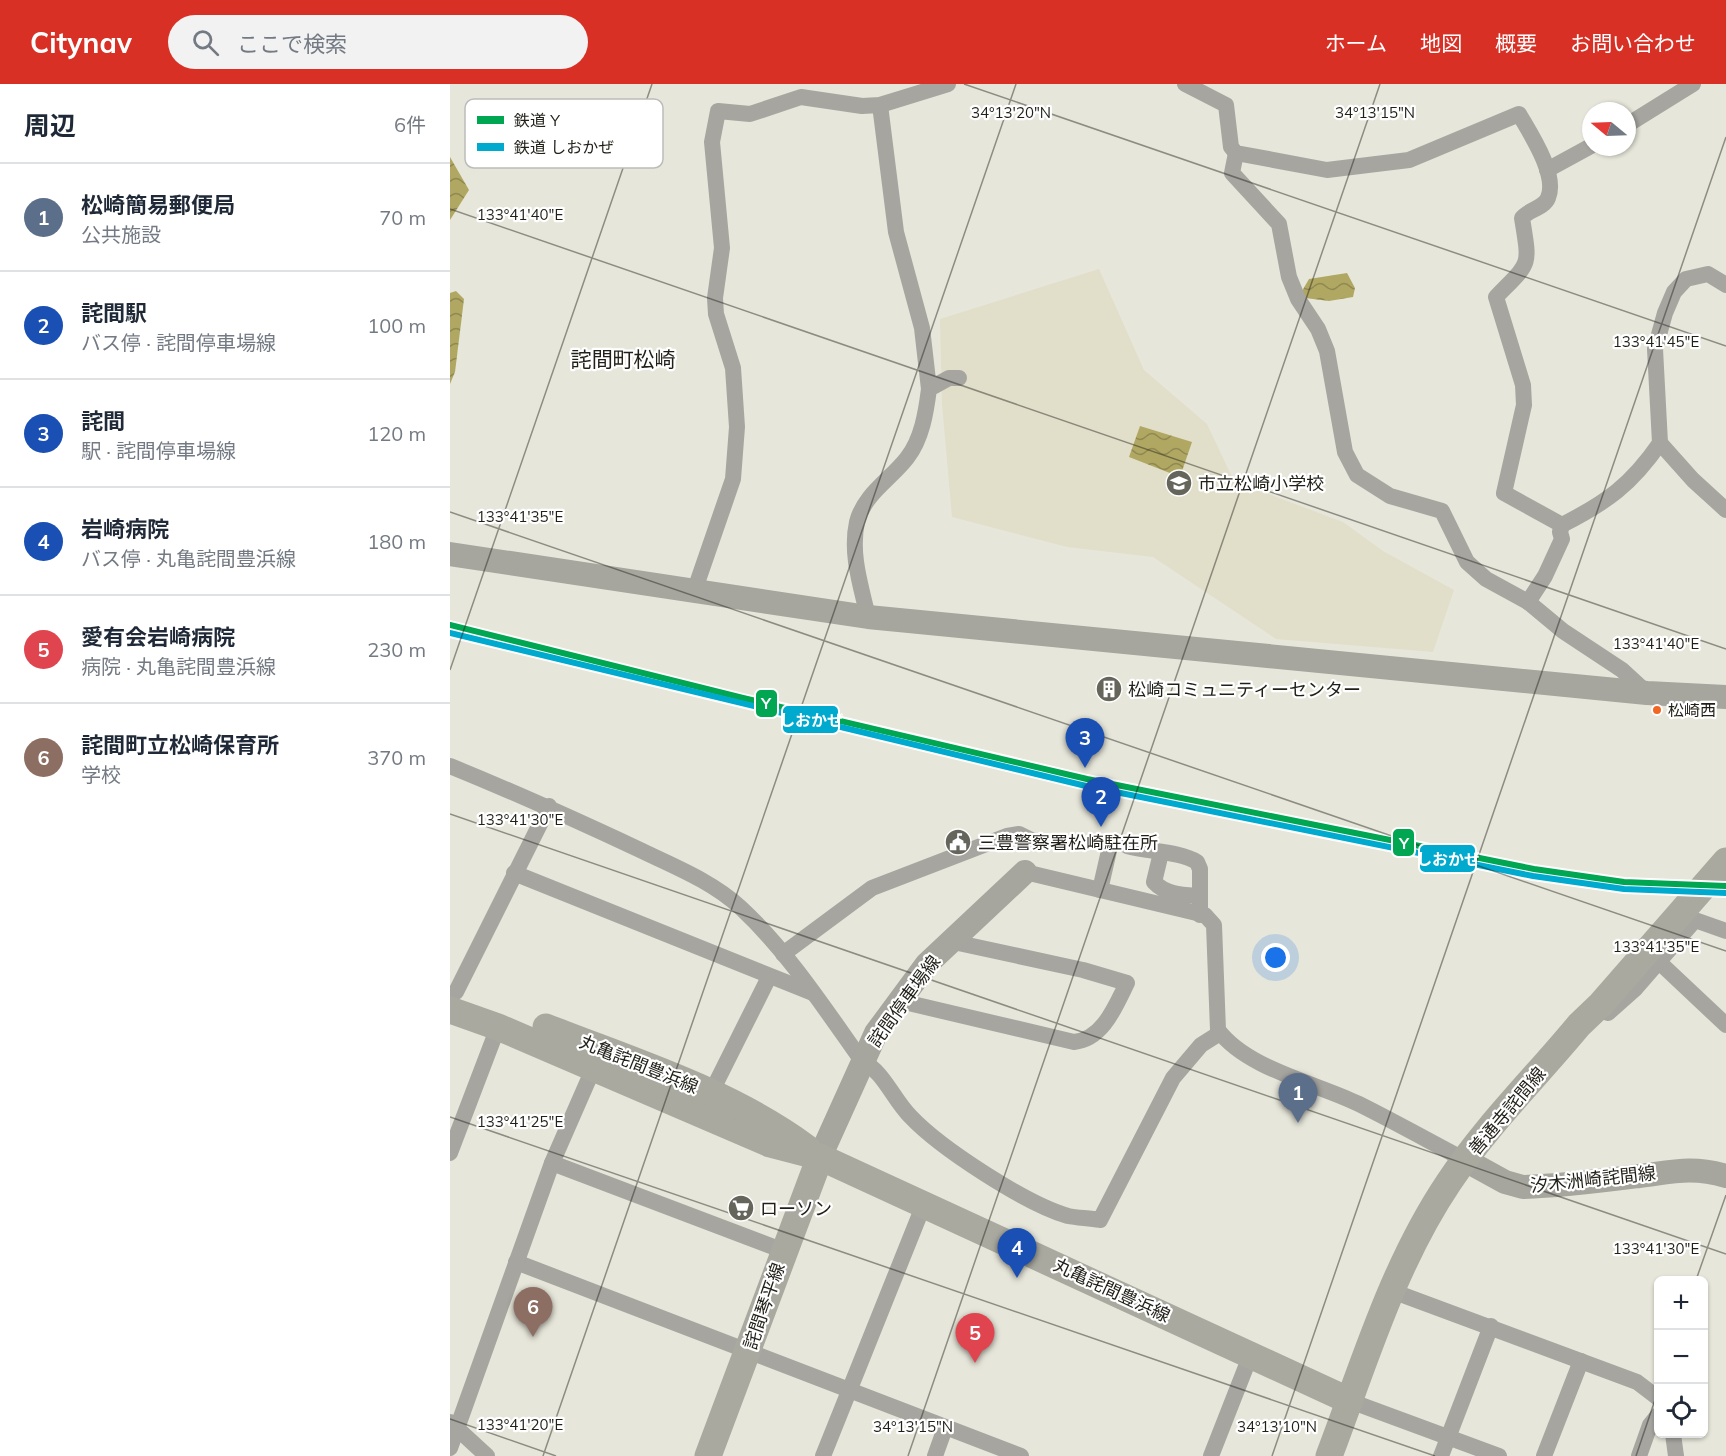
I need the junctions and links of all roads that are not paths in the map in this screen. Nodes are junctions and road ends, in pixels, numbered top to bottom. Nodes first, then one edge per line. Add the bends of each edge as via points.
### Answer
1 (948, 84) edge
2 (1185, 84) edge
3 (1693, 84) edge
4 (880, 105) junction
5 (1636, 119) edge
6 (1582, 151) edge
7 (1236, 153) junction
8 (1547, 170) junction
9 (1726, 285) edge
10 (958, 378) dead end
11 (929, 389) junction
12 (1660, 443) junction
13 (1726, 510) edge
14 (1562, 525) junction
15 (450, 554) edge
16 (694, 592) junction
17 (1528, 602) junction
18 (868, 617) junction
19 (1647, 693) junction
20 (1726, 697) edge
21 (450, 766) edge
22 (549, 806) junction
23 (1031, 840) dead end
24 (1161, 853) junction
25 (1726, 861) edge
26 (1024, 872) joint
27 (514, 873) junction
28 (1100, 890) junction
29 (1199, 896) junction
30 (1200, 915) junction
31 (1726, 931) edge
32 (949, 941) junction
33 (783, 954) junction
34 (1658, 961) junction
35 (769, 977) junction
36 (813, 993) junction
37 (452, 997) edge
38 (900, 1001) junction
39 (1726, 1025) edge
40 (498, 1027) junction
41 (1220, 1033) junction
42 (1563, 1044) junction
43 (862, 1062) junction
44 (594, 1067) junction
45 (711, 1093) junction
46 (450, 1153) edge
47 (820, 1157) junction
48 (1465, 1160) junction
49 (552, 1162) junction
50 (1726, 1176) edge
51 (924, 1204) junction
52 (784, 1251) junction
53 (516, 1262) junction
54 (1392, 1291) junction
55 (1491, 1326) junction
56 (749, 1350) junction
57 (1251, 1354) junction
58 (1581, 1361) junction
59 (849, 1390) junction
60 (1654, 1394) edge
61 (1350, 1401) junction
62 (1654, 1421) edge
63 (454, 1425) edge
64 (945, 1428) junction
65 (1449, 1436) junction
66 (1674, 1438) edge
67 (450, 1448) edge
68 (488, 1456) edge
69 (708, 1456) edge
70 (824, 1456) edge
71 (935, 1456) edge
72 (1021, 1456) edge
73 (1211, 1456) edge
74 (1329, 1456) edge
75 (1441, 1456) edge
76 (1500, 1456) edge
77 (1544, 1456) edge
78 (1639, 1456) edge
79 (1676, 1456) edge

1 - 4 street
2 - 7 street via 1226,105 1231,147
3 - 5 street
4 - 11 street via 896,232 922,328
4 - 16 street via 801,97 750,114 718,111 712,142 722,248 715,298 716,314 733,368 737,427 730,488
6 - 8 street
7 - 8 street via 1327,170 1409,160 1520,114
7 - 17 street via 1233,173 1279,224 1289,276 1327,351 1345,452 1357,475 1390,496 1442,511 1467,562 1486,579
8 - 14 street via 1548,197 1522,218 1526,264 1496,297 1523,385 1524,405 1504,494
9 - 12 street via 1708,274 1686,279 1674,292 1665,313 1655,349
10 - 11 street via 949,378
11 - 18 street via 924,423 909,457 866,501 858,521 855,555
12 - 13 street
12 - 14 street via 1628,483 1603,504
14 - 17 street via 1562,538
15 - 16 street
16 - 18 street
17 - 19 street via 1622,670
18 - 19 street
19 - 20 street
21 - 22 street
22 - 27 street
22 - 33 street via 708,884 740,907
23 - 33 street via 1019,834 1007,836 872,888
24 - 28 street via 1119,844
24 - 29 street via 1180,854 1197,862
24 - 29 street via 1154,882 1160,889
25 - 42 main road, 善通寺詫間線
26 - 28 street
26 - 32 street, 詫間停車場線
27 - 35 street
27 - 37 street
28 - 30 street
29 - 30 street
30 - 41 street via 1214,925
31 - 34 street via 1695,920
32 - 38 street, 詫間停車場線
32 - 38 street via 1127,983 1104,1025 1088,1041 1074,1042
33 - 36 street
34 - 39 street
34 - 42 street via 1605,1016
35 - 36 street
35 - 45 street
36 - 43 street
37 - 40 main road, 丸亀詫間豊浜線
37 - 45 main road, 丸亀詫間豊浜線
38 - 43 street, 詫間停車場線 via 876,1033
40 - 44 main road, 丸亀詫間豊浜線
40 - 46 street
41 - 43 street via 1201,1045 1173,1078 1100,1220 1066,1215 990,1176 921,1127 873,1067
41 - 48 street via 1228,1044 1263,1063 1358,1103
42 - 48 main road, 善通寺詫間線
43 - 47 street, 詫間停車場線
44 - 47 main road, 丸亀詫間豊浜線 via 770,1144
44 - 49 street
45 - 47 main road, 丸亀詫間豊浜線 via 778,1126
47 - 51 main road, 丸亀詫間豊浜線
47 - 52 main road, 詫間琴平線
48 - 50 street, 汐木洲崎詫間線 via 1505,1182 1523,1187 1671,1170
48 - 54 main road, 善通寺詫間線 via 1431,1212
49 - 52 street
49 - 53 street
51 - 57 main road, 丸亀詫間豊浜線
51 - 59 street
52 - 56 main road, 詫間琴平線
53 - 56 street
53 - 63 street
54 - 55 street
54 - 61 main road, 善通寺詫間線
55 - 58 street
55 - 65 street
56 - 59 street
56 - 69 main road, 詫間琴平線
57 - 61 main road, 丸亀詫間豊浜線
57 - 73 street
58 - 60 street via 1637,1382
58 - 77 street
59 - 64 street
59 - 70 street
61 - 65 street
61 - 74 main road
62 - 78 street
63 - 67 street
63 - 68 street
64 - 71 street
64 - 72 street
65 - 75 street
65 - 76 street
66 - 79 street

